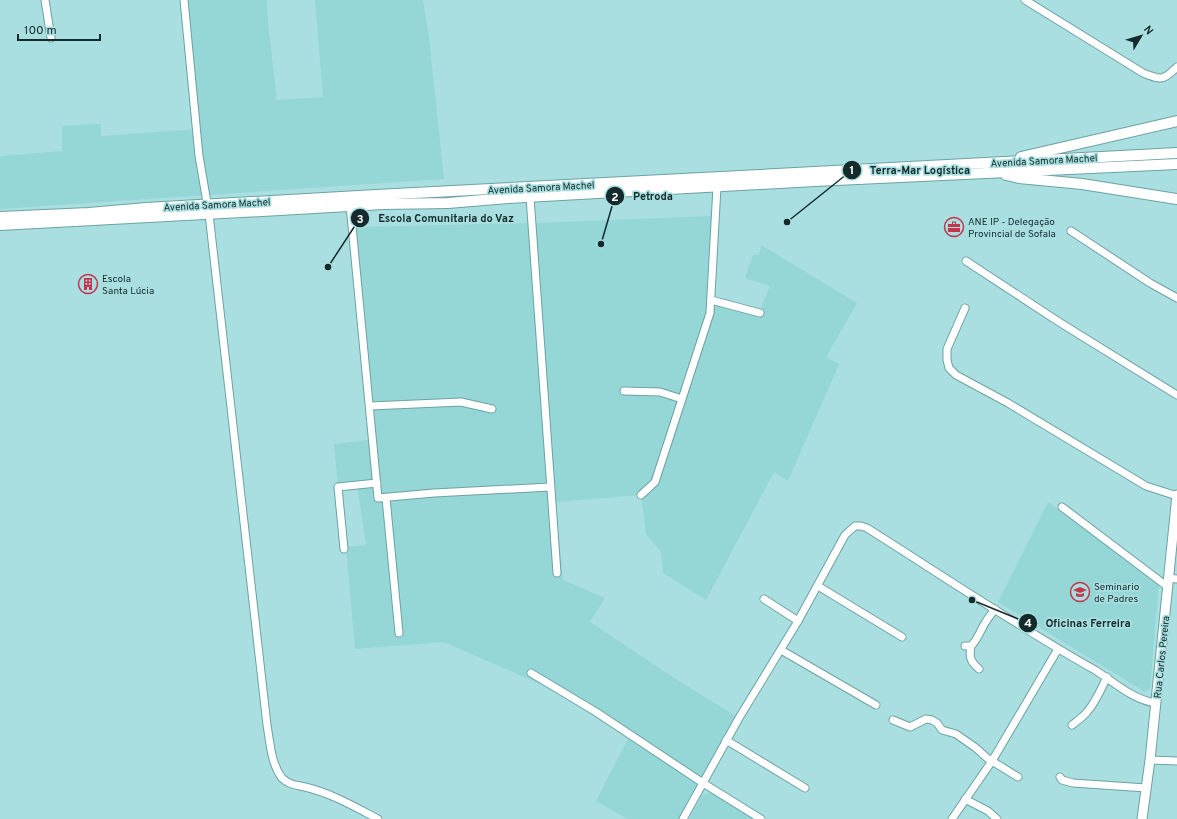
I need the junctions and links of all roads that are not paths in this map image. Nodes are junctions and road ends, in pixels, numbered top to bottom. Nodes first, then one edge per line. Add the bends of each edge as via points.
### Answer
1 (45, 0) edge
2 (184, 0) edge
3 (1025, 0) edge
4 (50, 38) dead end
5 (1177, 67) edge
6 (1177, 121) edge
7 (1177, 153) edge
8 (1006, 161) junction
9 (1177, 164) edge
10 (997, 173) junction
11 (717, 187) junction
12 (530, 197) junction
13 (1176, 199) edge
14 (350, 206) junction
15 (209, 209) junction
16 (0, 217) edge
17 (0, 225) edge
18 (1071, 230) dead end
19 (966, 261) dead end
20 (1177, 298) edge
21 (712, 300) junction
22 (965, 308) dead end
23 (760, 313) dead end
24 (624, 391) dead end
25 (1177, 395) edge
26 (682, 399) junction
27 (370, 406) junction
28 (492, 409) dead end
29 (377, 483) junction
30 (550, 486) junction
31 (641, 495) dead end
32 (1177, 496) edge
33 (386, 498) junction
34 (1062, 507) dead end
35 (344, 550) dead end
36 (557, 572) dead end
37 (1171, 582) edge
38 (818, 586) junction
39 (764, 599) dead end
40 (995, 609) junction
41 (798, 621) junction
42 (399, 633) dead end
43 (902, 637) dead end
44 (1058, 649) junction
45 (781, 650) junction
46 (979, 668) dead end
47 (531, 673) dead end
48 (1107, 677) junction
49 (1156, 703) junction
50 (876, 705) dead end
51 (893, 720) dead end
52 (1072, 725) dead end
53 (726, 740) junction
54 (1150, 760) junction
55 (992, 761) junction
56 (1177, 761) edge
57 (1018, 777) dead end
58 (1060, 777) dead end
59 (703, 783) junction
60 (805, 788) dead end
61 (1146, 788) junction
62 (965, 799) junction
63 (378, 819) edge
64 (683, 819) edge
65 (761, 819) edge
66 (952, 819) edge
67 (997, 819) edge
68 (1142, 819) edge

1 - 4 street
2 - 15 street via 199,152
3 - 5 street via 1143,73 1161,78 1168,76
6 - 8 highway
7 - 8 highway, Avenida Samora Machel
8 - 15 highway, Avenida Samora Machel
9 - 10 highway, Avenida Samora Machel
10 - 11 highway, Avenida Samora Machel
10 - 13 highway
11 - 12 highway, Avenida Samora Machel
11 - 21 street
12 - 14 highway, Avenida Samora Machel
12 - 30 street
14 - 15 highway, Avenida Samora Machel
14 - 27 street
15 - 16 highway, Avenida Samora Machel via 146,208
15 - 17 highway, Avenida Samora Machel
15 - 63 street via 267,725 273,758 279,774 287,782 332,796
18 - 20 street
19 - 25 street
21 - 23 street
21 - 26 street
22 - 32 street via 947,348 949,368 956,375 1008,403 1146,486
24 - 26 street via 660,392
26 - 31 street via 655,482
27 - 28 street via 461,402
27 - 29 street
29 - 33 street via 378,498
29 - 35 street via 338,487
30 - 33 street
30 - 36 street
32 - 37 main road, Rua Carlos Pereira
33 - 42 street
34 - 37 street
37 - 49 main road, Rua Carlos Pereira
38 - 40 street via 845,535 855,526 861,526
38 - 41 street
38 - 43 street
39 - 41 street
40 - 44 street
40 - 46 street via 979,635 968,646 970,659
41 - 45 street
44 - 48 street
44 - 55 street
45 - 50 street
45 - 53 street
47 - 59 street via 596,712
48 - 49 street via 1138,698
48 - 52 street via 1091,708
49 - 54 main road, Rua Carlos Pereira
51 - 55 street via 910,727 926,719 932,720 942,730 956,734
53 - 59 street
53 - 60 street
54 - 56 street
54 - 61 main road, Rua Carlos Pereira
55 - 57 street
55 - 62 street
58 - 61 street via 1073,783
59 - 64 street
59 - 65 street
61 - 68 main road, Rua Carlos Pereira
62 - 66 street
62 - 67 street via 988,811

